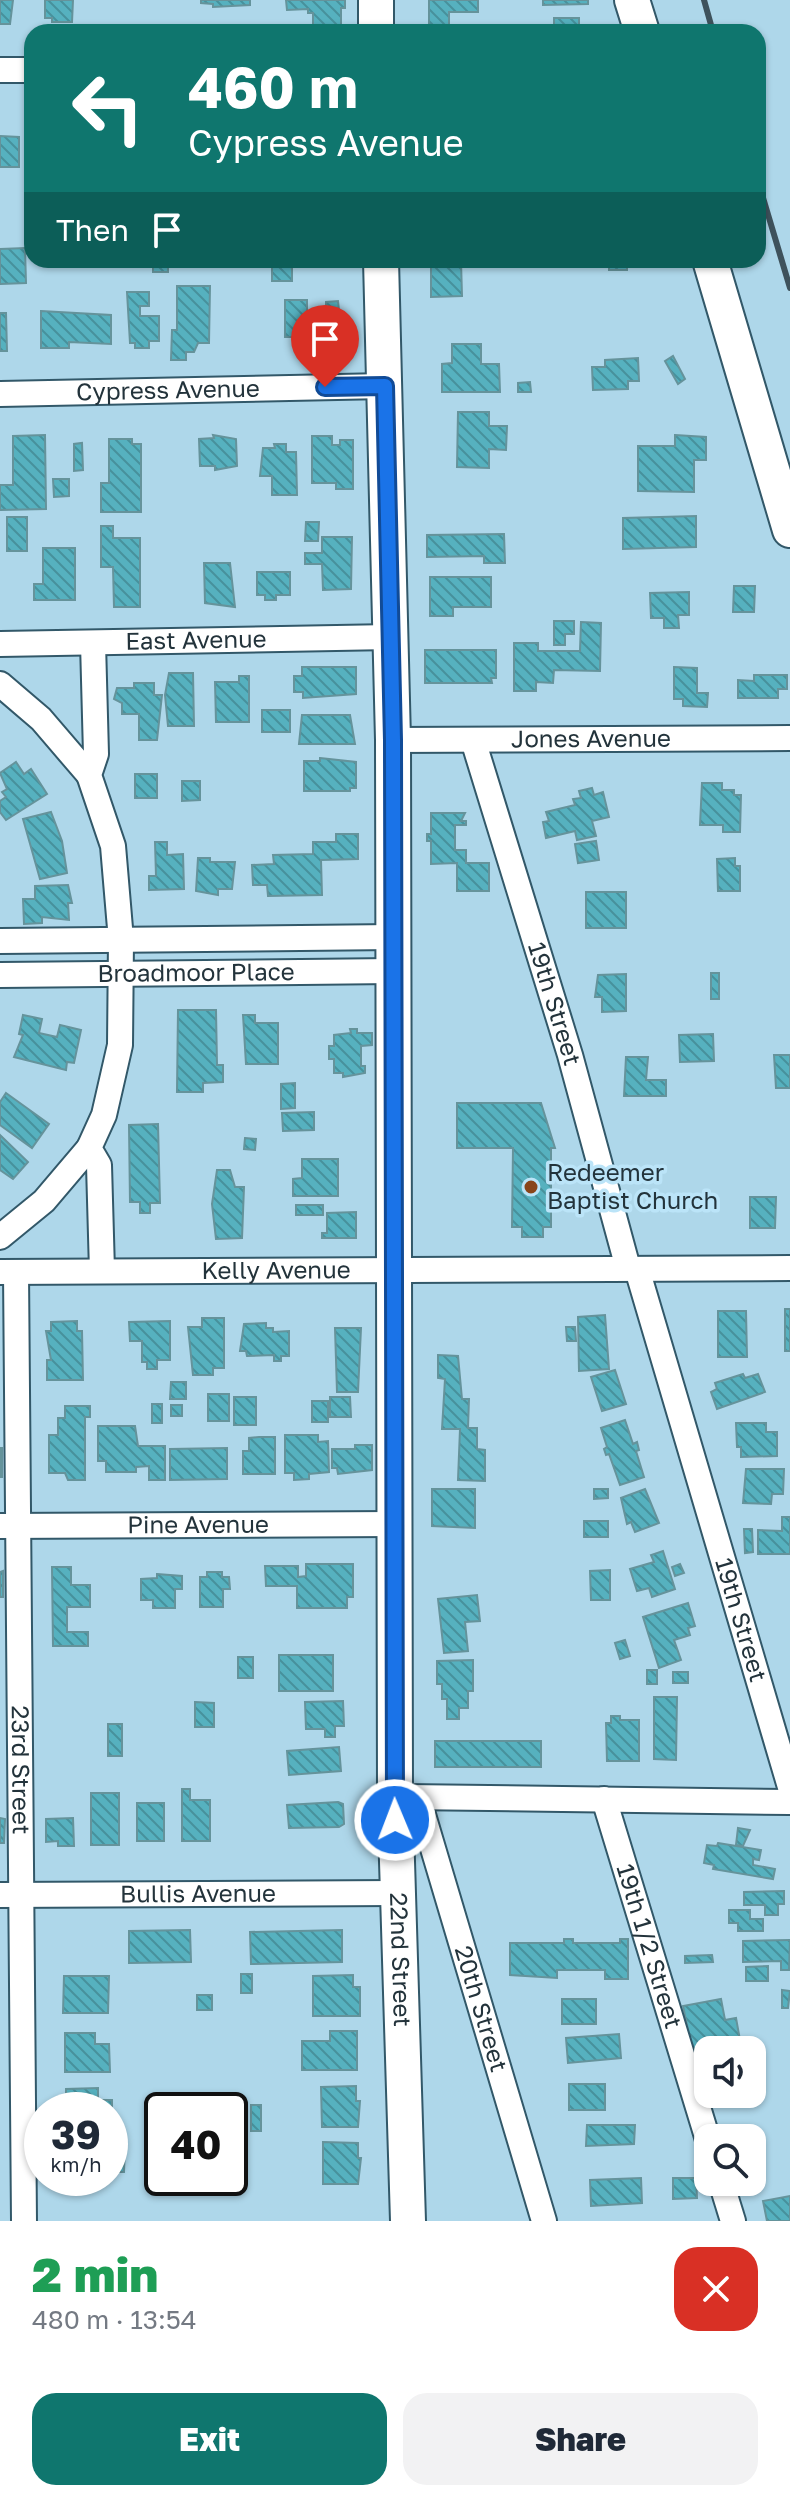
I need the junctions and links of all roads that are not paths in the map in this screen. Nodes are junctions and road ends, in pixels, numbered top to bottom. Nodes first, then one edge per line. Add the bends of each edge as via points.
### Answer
1 (376, 0) edge
2 (632, 0) edge
3 (376, 24) edge
4 (640, 24) edge
5 (0, 70) edge
6 (24, 70) edge
7 (381, 268) edge
8 (712, 268) edge
9 (385, 386) junction
10 (0, 394) edge
11 (790, 530) edge
12 (391, 637) junction
13 (93, 643) junction
14 (0, 644) edge
15 (0, 684) edge
16 (790, 738) edge
17 (393, 740) junction
18 (473, 740) junction
19 (89, 775) junction
20 (394, 937) junction
21 (121, 940) junction
22 (0, 941) edge
23 (394, 971) junction
24 (121, 973) junction
25 (0, 975) edge
26 (89, 1148) junction
27 (0, 1237) edge
28 (632, 1268) junction
29 (790, 1268) edge
30 (395, 1269) junction
31 (102, 1271) junction
32 (8, 1272) edge
33 (395, 1524) junction
34 (10, 1526) edge
35 (790, 1787) edge
36 (406, 1797) junction
37 (604, 1799) junction
38 (790, 1802) edge
39 (396, 1893) junction
40 (12, 1895) edge
41 (703, 2124) edge
42 (725, 2196) edge
43 (16, 2213) edge
44 (408, 2221) edge
45 (544, 2221) edge
46 (733, 2221) edge

1 - 3 street
2 - 4 street
5 - 6 street
7 - 9 street, 22nd Street
8 - 11 street
9 - 10 street, Cypress Avenue
9 - 12 street, 22nd Street
12 - 13 street, East Avenue
12 - 17 street, 22nd Street
13 - 14 street, East Avenue
13 - 19 street via 96,754
15 - 19 street via 41,719
16 - 18 street, Jones Avenue
17 - 18 street, Jones Avenue
17 - 20 street, 22nd Street
18 - 28 street, 19th Street
19 - 21 street via 113,846
20 - 21 street, Broadmoor Place
20 - 23 street, 22nd Street
21 - 22 street, Broadmoor Place
21 - 24 street
23 - 24 street, Broadmoor Place
23 - 30 street, 22nd Street
24 - 25 street, Broadmoor Place
24 - 26 street via 120,1045 104,1115
26 - 27 street via 44,1201
26 - 31 street via 99,1165
28 - 29 street, Kelly Avenue
28 - 30 street, Kelly Avenue
28 - 35 street, 19th Street
30 - 31 street, Kelly Avenue
30 - 33 street, 22nd Street
31 - 32 street, Kelly Avenue
32 - 34 street, 23rd Street
33 - 34 street, Pine Avenue
33 - 36 street, 22nd Street
34 - 40 street, 23rd Street
36 - 37 street
36 - 39 street, 22nd Street
36 - 45 street, 20th Street
37 - 38 street
37 - 41 street, 19th 1/2 Street
39 - 40 street, Bullis Avenue
39 - 44 street, 22nd Street
40 - 43 street, 23rd Street
42 - 46 street

